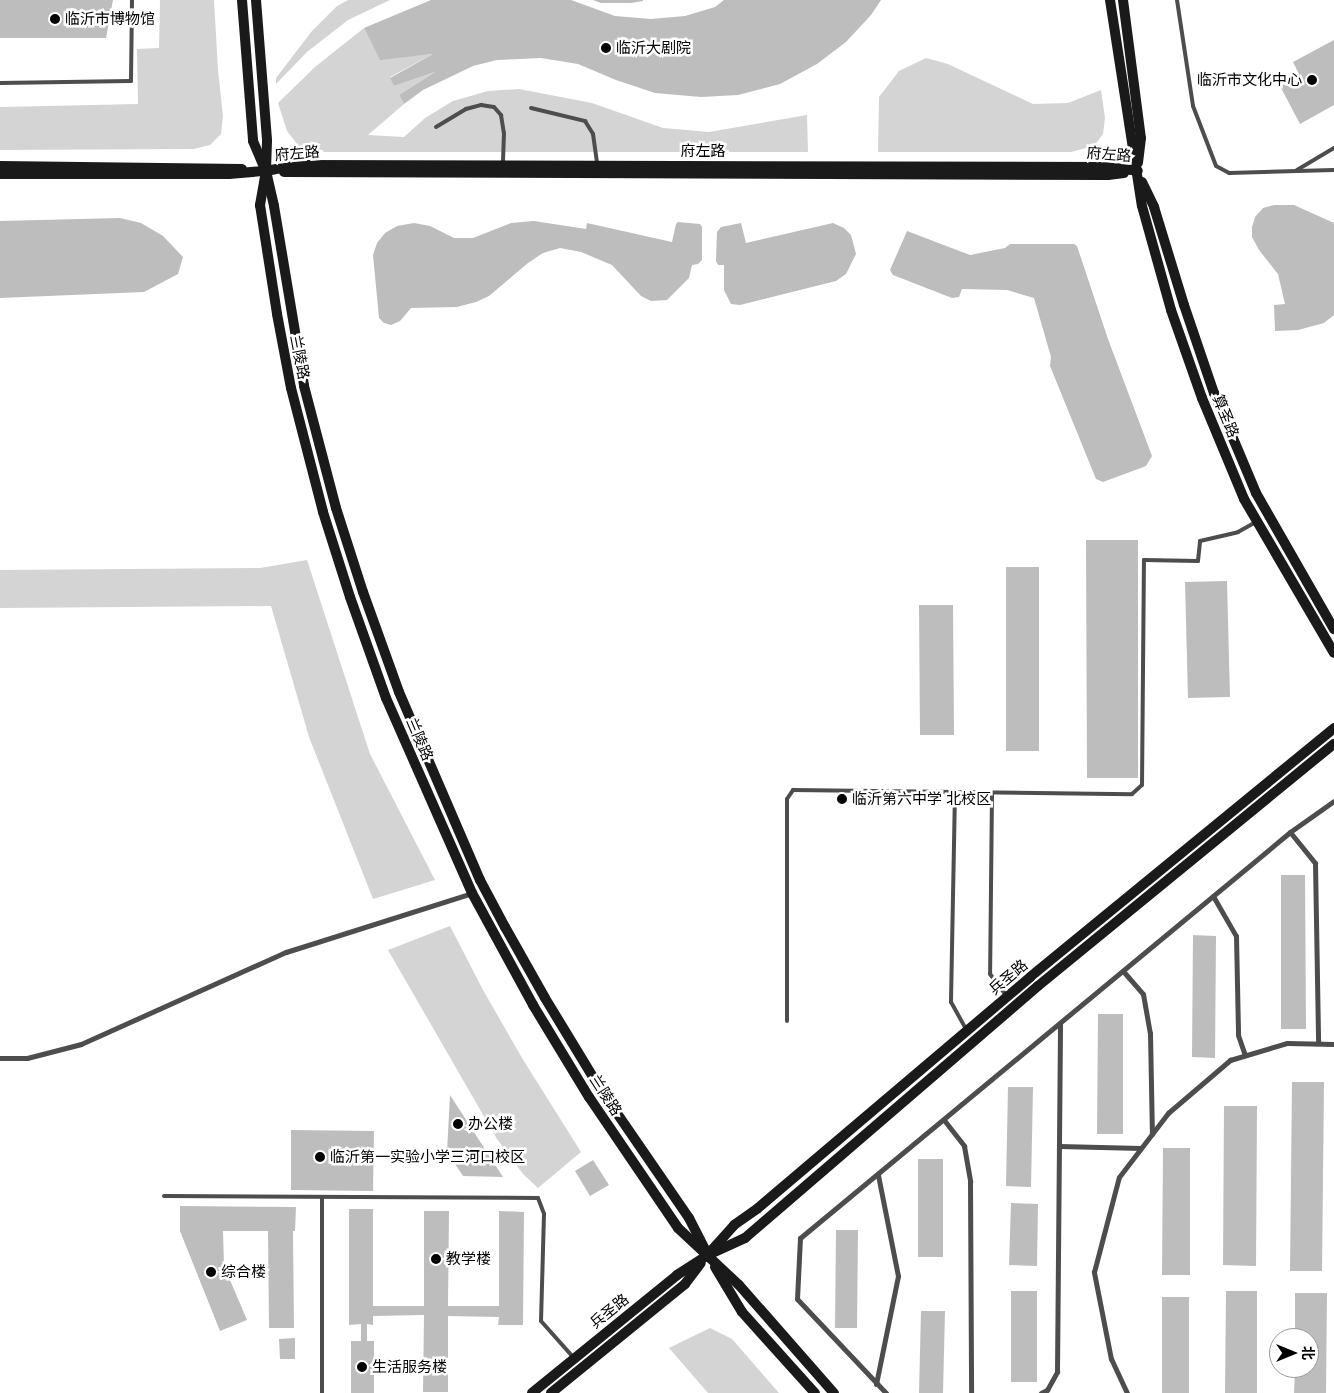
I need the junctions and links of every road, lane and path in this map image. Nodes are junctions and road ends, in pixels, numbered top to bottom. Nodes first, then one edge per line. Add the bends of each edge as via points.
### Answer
1 (132, 0) edge
2 (242, 0) edge
3 (256, 0) edge
4 (1110, 0) edge
5 (1123, 0) edge
6 (1177, 0) edge
7 (0, 83) edge
8 (530, 108) dead end
9 (436, 127) dead end
10 (1334, 148) edge
11 (0, 166) edge
12 (503, 166) junction
13 (597, 166) junction
14 (1334, 170) edge
15 (266, 171) junction
16 (1138, 171) junction
17 (1296, 171) junction
18 (0, 174) edge
19 (1258, 522) junction
20 (1334, 629) edge
21 (1334, 653) edge
22 (1334, 728) edge
23 (1334, 744) edge
24 (955, 792) junction
25 (992, 793) junction
26 (1334, 801) edge
27 (1290, 832) junction
28 (472, 893) junction
29 (1213, 896) junction
30 (1123, 971) junction
31 (1008, 996) junction
32 (787, 1021) dead end
33 (1060, 1024) junction
34 (967, 1031) junction
35 (1318, 1043) junction
36 (1334, 1044) edge
37 (1245, 1056) junction
38 (0, 1058) edge
39 (944, 1120) junction
40 (1152, 1134) junction
41 (1059, 1146) junction
42 (1141, 1148) junction
43 (878, 1174) junction
44 (164, 1196) dead end
45 (322, 1198) junction
46 (708, 1255) junction
47 (574, 1358) junction
48 (876, 1384) junction
49 (322, 1393) edge
50 (532, 1393) edge
51 (551, 1393) edge
52 (815, 1393) edge
53 (834, 1393) edge
54 (886, 1393) edge
55 (971, 1393) edge
56 (1041, 1393) edge
57 (1127, 1393) edge

1 - 7 lane via 131,81
2 - 15 main road, 兰陵路 via 252,141
3 - 15 main road, 兰陵路 via 267,141
4 - 16 main road, 算圣路
5 - 16 main road, 算圣路 via 1141,138
6 - 17 lane via 1193,106 1216,166 1229,173
8 - 13 lane via 585,121 593,134
9 - 12 lane via 466,109 481,105 494,107 501,115 504,133
10 - 17 lane
11 - 15 main road, 府左路 via 228,167
12 - 13 main road, 府左路
12 - 15 main road, 府左路 via 297,166
13 - 16 main road, 府左路 via 1107,167
14 - 17 lane
15 - 16 main road, 府左路 via 1108,175
15 - 18 main road, 府左路 via 229,174
15 - 28 main road, 兰陵路 via 260,205 277,314 291,388 323,512 386,698
15 - 46 main road, 兰陵路 via 304,386 336,508 399,692 480,880 505,927 570,1040 689,1218
16 - 19 main road, 算圣路 via 1142,206 1171,310 1202,398 1244,499
16 - 20 main road, 算圣路 via 1154,207 1214,393 1256,493
19 - 21 main road, 算圣路
19 - 25 lane via 1238,532 1200,541 1198,562 1144,560 1142,785 1132,794
22 - 31 main road, 兵圣路
23 - 46 main road, 兵圣路 via 1031,992 745,1238
24 - 25 lane
24 - 32 lane via 794,790 790,794 787,799
24 - 34 lane via 952,1002
25 - 31 lane via 990,974
26 - 27 street
27 - 29 street
27 - 35 street via 1315,863
28 - 38 street via 286,952 81,1044 27,1058
28 - 46 main road, 兰陵路 via 533,1006 606,1123 678,1228
29 - 30 street
29 - 37 street via 1236,936 1238,1035
30 - 33 street
30 - 40 street via 1143,994 1146,1010 1150,1033
31 - 34 main road, 兵圣路
33 - 39 street
33 - 41 street
34 - 46 main road, 兵圣路 via 758,1208 734,1224
35 - 36 street
35 - 37 street via 1287,1042
37 - 40 street via 1230,1060 1168,1113
39 - 43 street
39 - 55 street via 964,1146 970,1181
40 - 42 street
41 - 42 street
41 - 56 street via 1057,1372 1047,1390
42 - 57 street via 1119,1177 1094,1272 1111,1359
43 - 48 street via 898,1276
43 - 48 street via 800,1238 797,1299
44 - 45 lane
45 - 47 lane via 538,1198 544,1214 542,1321
45 - 49 lane
46 - 47 main road, 兵圣路 via 670,1281
46 - 51 main road, 兵圣路 via 685,1284
46 - 52 main road, 兰陵路 via 742,1312
46 - 53 main road, 兰陵路 via 739,1285
47 - 50 main road, 兵圣路
48 - 54 street

